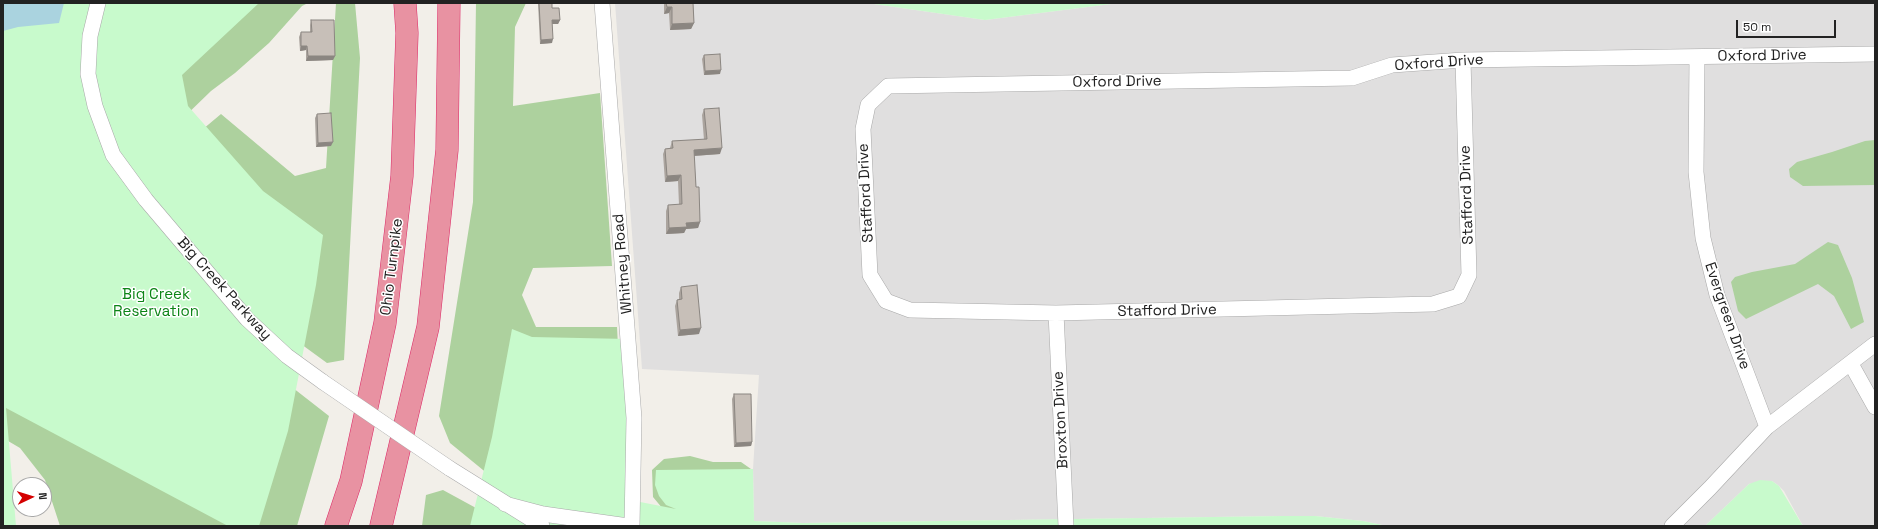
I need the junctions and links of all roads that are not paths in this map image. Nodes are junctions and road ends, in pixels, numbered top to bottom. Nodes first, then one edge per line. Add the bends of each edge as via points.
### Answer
1 (98, 3) edge
2 (405, 3) edge
3 (449, 3) edge
4 (602, 3) edge
5 (1875, 54) edge
6 (1697, 57) junction
7 (1463, 60) junction
8 (908, 85) joint
9 (1056, 313) junction
10 (1875, 344) edge
11 (1851, 364) junction
12 (1875, 407) edge
13 (1767, 427) junction
14 (505, 504) junction
15 (336, 526) edge
16 (381, 526) edge
17 (542, 526) edge
18 (628, 526) edge
19 (632, 526) edge
20 (1066, 526) edge
21 (1672, 526) edge

1 - 14 street, Big Creek Parkway, bridge via 90,36 88,74 95,106 113,155 146,200 247,319 287,356
2 - 15 highway, Ohio Turnpike via 407,33 402,176 385,323 351,482
3 - 16 highway via 447,150 428,327
4 - 19 street, Whitney Road via 634,418
5 - 6 street, Oxford Drive
6 - 7 street, Oxford Drive
6 - 13 street, Evergreen Drive via 1696,172 1703,238 1717,295
7 - 8 street, Oxford Drive via 1392,65 1352,78
7 - 9 street, Stafford Drive via 1469,275 1459,296 1433,304
8 - 9 street, Stafford Drive via 888,86 868,105 863,129 870,275 886,301 910,310
9 - 20 street, Broxton Drive
10 - 11 street
11 - 12 street
11 - 13 street
13 - 21 street
14 - 17 street, Big Creek Parkway
14 - 18 street, Big Creek Parkway via 543,514

